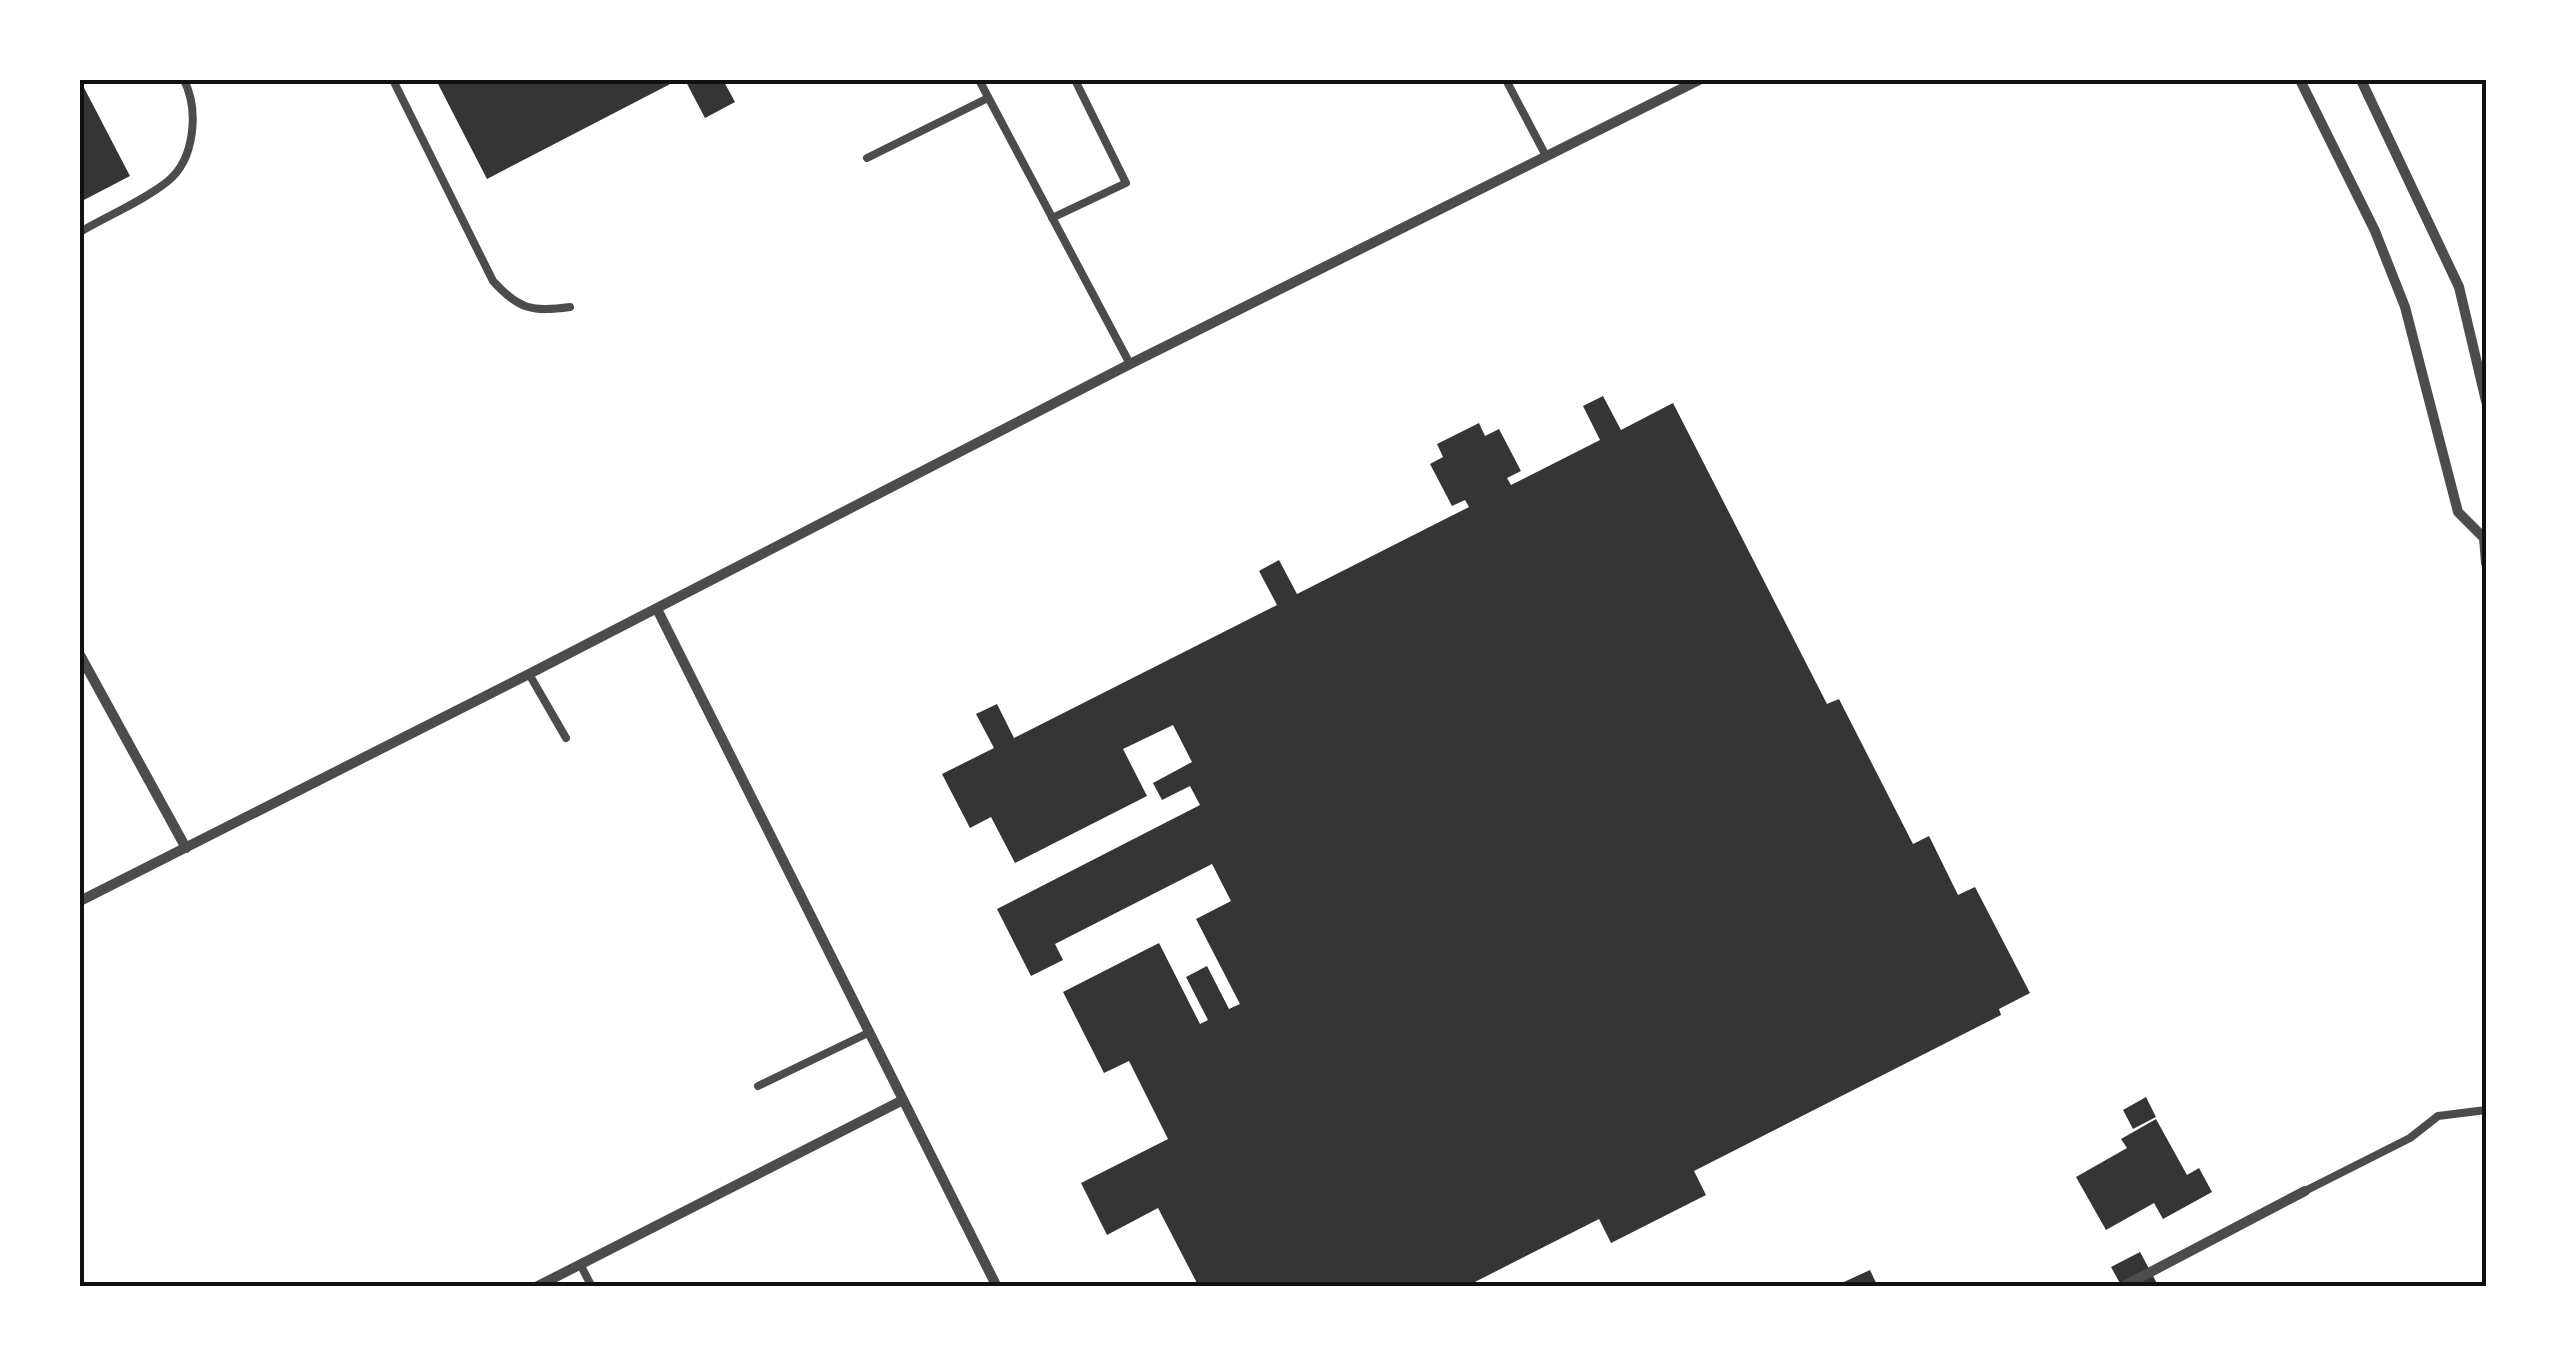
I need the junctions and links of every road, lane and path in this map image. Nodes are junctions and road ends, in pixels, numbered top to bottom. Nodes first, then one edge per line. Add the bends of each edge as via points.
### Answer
1 (184, 80) edge
2 (393, 80) edge
3 (978, 80) edge
4 (1075, 80) edge
5 (1506, 80) edge
6 (1699, 80) edge
7 (2300, 80) edge
8 (2362, 80) edge
9 (988, 98) junction
10 (1546, 156) junction
11 (867, 158) dead end
12 (1052, 218) junction
13 (80, 232) edge
14 (570, 307) dead end
15 (1130, 364) junction
16 (2486, 401) edge
17 (2485, 536) edge
18 (2486, 563) edge
19 (657, 609) junction
20 (80, 654) edge
21 (530, 674) junction
22 (566, 738) dead end
23 (186, 848) junction
24 (80, 901) edge
25 (868, 1033) junction
26 (758, 1086) dead end
27 (902, 1101) junction
28 (2486, 1110) edge
29 (2305, 1191) joint
30 (580, 1264) junction
31 (536, 1287) edge
32 (592, 1287) edge
33 (997, 1287) edge
34 (2122, 1287) edge

1 - 13 lane via 192,119 189,150 170,180
2 - 14 lane via 493,281 513,302 541,311
3 - 9 lane
4 - 12 lane via 1126,183
5 - 10 lane
6 - 10 street
7 - 17 street via 2405,308 2458,512
8 - 16 street via 2459,286
9 - 11 lane
9 - 12 lane
10 - 15 street
12 - 15 lane
15 - 19 street
17 - 18 street
19 - 21 street
19 - 25 street
20 - 23 street
21 - 22 lane
21 - 23 street
23 - 24 street
25 - 26 lane
25 - 27 street
27 - 30 street
27 - 33 street
28 - 29 lane via 2438,1116 2410,1138
29 - 34 street
30 - 31 street
30 - 32 lane

